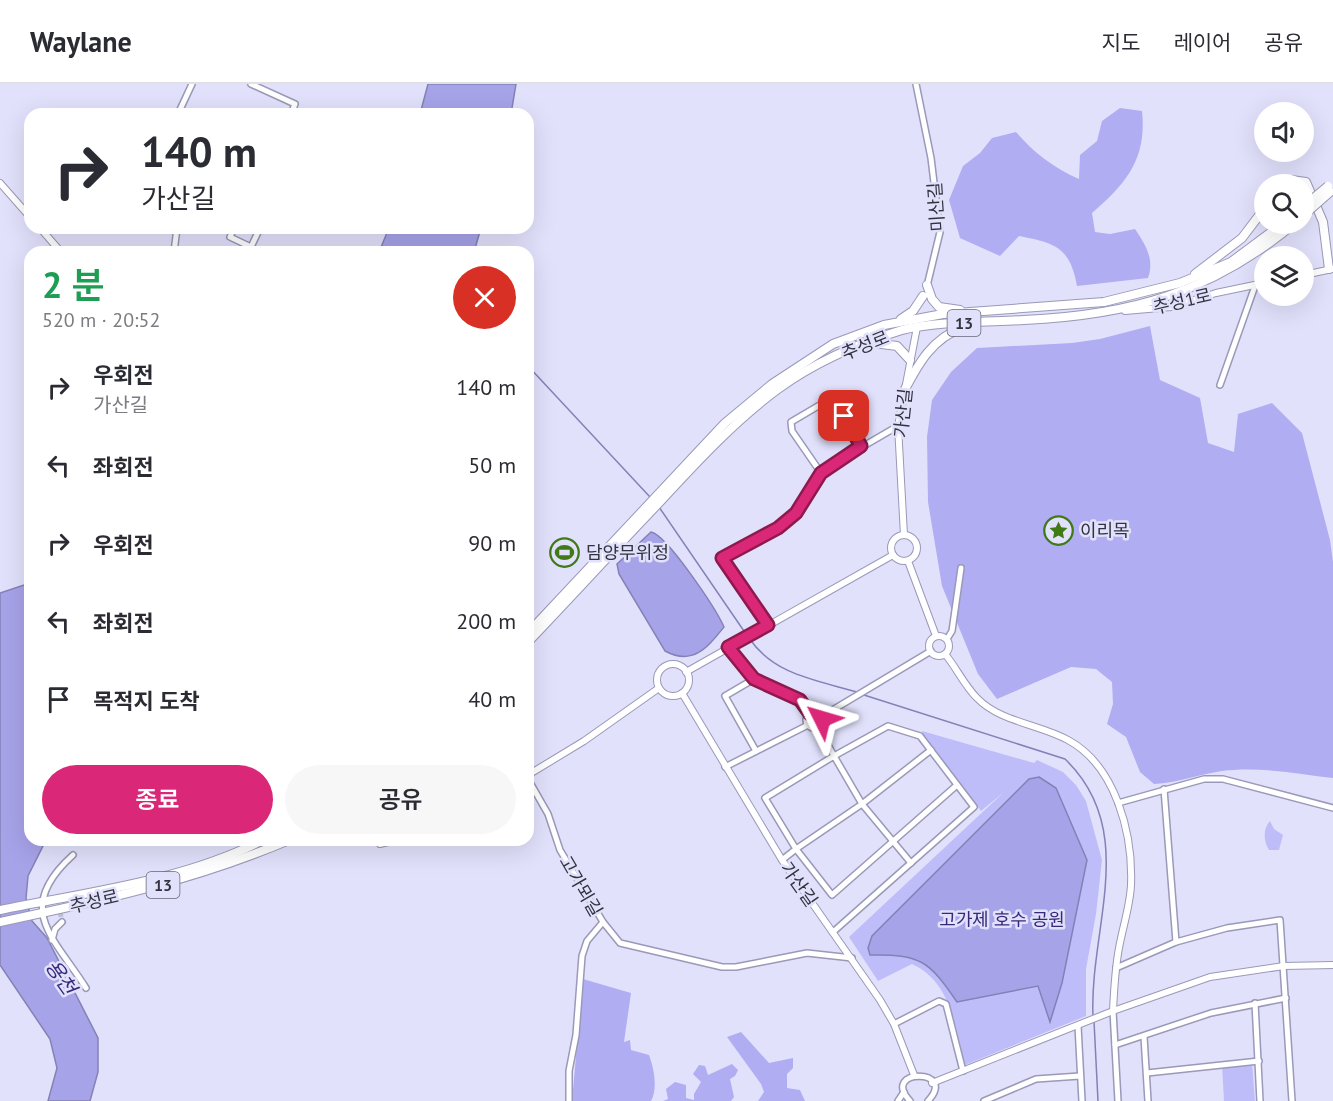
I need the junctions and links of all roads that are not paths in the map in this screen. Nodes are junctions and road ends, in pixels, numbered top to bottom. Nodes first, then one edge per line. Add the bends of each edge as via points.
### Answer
1 (192, 84) edge
2 (251, 84) edge
3 (916, 84) edge
4 (181, 108) edge
5 (293, 108) edge
6 (0, 183) edge
7 (1331, 187) edge
8 (1314, 199) edge
9 (1314, 201) edge
10 (1314, 205) edge
11 (24, 210) edge
12 (1254, 223) edge
13 (45, 234) edge
14 (231, 234) edge
15 (1269, 234) edge
16 (1281, 234) edge
17 (56, 246) edge
18 (245, 246) edge
19 (1331, 269) edge
20 (1314, 273) edge
21 (1180, 283) junction
22 (927, 285) junction
23 (1254, 286) edge
24 (1254, 289) edge
25 (924, 296) junction
26 (972, 312) junction
27 (1110, 312) junction
28 (896, 322) junction
29 (978, 322) junction
30 (916, 323) junction
31 (867, 343) junction
32 (910, 360) junction
33 (1220, 385) dead end
34 (903, 393) junction
35 (898, 426) junction
36 (861, 446) junction
37 (821, 473) junction
38 (665, 492) junction
39 (646, 512) junction
40 (904, 535) junction
41 (893, 555) junction
42 (908, 561) junction
43 (961, 568) dead end
44 (768, 625) junction
45 (534, 627) edge
46 (534, 635) edge
47 (936, 636) junction
48 (947, 639) junction
49 (728, 647) junction
50 (931, 651) junction
51 (945, 654) junction
52 (686, 672) junction
53 (754, 679) junction
54 (659, 688) junction
55 (682, 693) junction
56 (810, 714) junction
57 (821, 717) junction
58 (808, 725) junction
59 (818, 727) junction
60 (931, 750) junction
61 (756, 751) junction
62 (834, 756) junction
63 (725, 767) junction
64 (534, 773) edge
65 (957, 785) junction
66 (534, 788) edge
67 (1164, 789) junction
68 (1118, 803) junction
69 (862, 804) junction
70 (1333, 808) edge
71 (893, 841) junction
72 (251, 846) edge
73 (274, 846) edge
74 (796, 849) junction
75 (73, 855) dead end
76 (782, 860) junction
77 (911, 863) junction
78 (41, 901) junction
79 (0, 910) edge
80 (43, 913) junction
81 (0, 922) edge
82 (62, 922) tunnel mouth
83 (603, 922) junction
84 (833, 932) junction
85 (52, 940) junction
86 (1176, 942) junction
87 (852, 958) junction
88 (1284, 966) junction
89 (1333, 966) edge
90 (1116, 968) junction
91 (86, 988) dead end
92 (1286, 998) junction
93 (1255, 1003) junction
94 (1109, 1013) junction
95 (894, 1024) junction
96 (1080, 1025) junction
97 (1144, 1037) junction
98 (1115, 1045) junction
99 (1259, 1061) junction
100 (963, 1071) junction
101 (1147, 1072) junction
102 (914, 1075) junction
103 (1080, 1076) junction
104 (932, 1083) junction
105 (904, 1092) junction
106 (569, 1101) edge
107 (898, 1101) edge
108 (910, 1101) edge
109 (928, 1101) edge
110 (984, 1101) edge
111 (1082, 1101) edge
112 (1119, 1101) edge
113 (1148, 1101) edge
114 (1260, 1101) edge
115 (1292, 1101) edge

1 - 4 street
2 - 5 street via 295,104
3 - 22 street, 미산길 via 940,232
6 - 11 street
7 - 8 main road, bridge
7 - 10 main road, bridge
9 - 19 main road via 1323,222
12 - 21 main road via 1214,261
13 - 17 street
14 - 18 street via 230,237
15 - 21 main road, 추성로 / 13 via 1231,262
16 - 27 main road, 추성로 / 13 via 1209,281
19 - 20 street
21 - 26 main road, 추성로 / 13 via 1104,302
22 - 25 street, 미산길
22 - 26 main road via 939,307
23 - 27 street, 추성1로 via 1171,307
24 - 33 street
25 - 28 main road via 913,311
25 - 30 street, 미산길
26 - 30 main road, 추성로 / 13
27 - 29 main road, 추성로 / 13
28 - 30 main road, 추성로 / 13
28 - 38 main road, 추성로 / 13 via 833,344 772,384 725,423
29 - 30 main road, 추성로 / 13
29 - 34 main road via 953,331 931,348
30 - 31 main road, 추성로 / 13
30 - 32 street, 가산길
31 - 32 main road via 897,346
31 - 38 main road, 추성로 / 13 via 779,388
32 - 34 street, 가산길
34 - 35 street, 가산길
35 - 36 street
35 - 40 street, 가산길
36 - 37 street
36 - 37 street via 836,401 830,399 791,422 792,431
37 - 44 street via 796,513 778,528 722,558
38 - 39 main road, 추성로 / 13
39 - 45 main road, 추성로 / 13
39 - 46 main road, 추성로 / 13
40 - 41 street via 893,542
40 - 42 street via 917,544 915,556
41 - 42 street
41 - 44 street
42 - 47 street
43 - 48 street via 952,631
44 - 49 street
47 - 48 street
47 - 50 street via 930,642
48 - 51 street
49 - 52 street
49 - 53 street
50 - 51 street
50 - 57 street
51 - 68 street via 987,707 1079,747 1095,763
52 - 54 street via 674,665 664,667 657,679
52 - 55 street via 689,681
53 - 56 street via 800,700
53 - 61 street via 725,696
54 - 55 street via 672,696
54 - 64 street
55 - 63 street, 가산길
56 - 57 street via 818,713
56 - 58 street
57 - 59 street
58 - 59 street
58 - 61 street
59 - 62 street
60 - 62 street via 920,736 888,726
60 - 65 street
60 - 69 street
61 - 63 street
62 - 69 street
62 - 74 street via 765,798
63 - 76 street, 가산길
65 - 71 street
65 - 77 street via 974,807
66 - 83 street, 고가뫼길 via 560,850
67 - 68 street
67 - 70 street via 1204,779 1223,779
67 - 86 street
68 - 90 street via 1131,877
69 - 71 street
69 - 74 street
71 - 74 street via 832,895
71 - 77 street
72 - 78 main road, 추성로 / 13 via 169,874
73 - 80 main road, 추성로 / 13 via 208,872
74 - 76 street
75 - 78 street via 55,871
76 - 84 street, 가산길
77 - 84 street
78 - 79 main road, 추성로 / 13
78 - 80 street
80 - 81 main road, 추성로 / 13
80 - 85 street
82 - 85 street
83 - 87 street via 620,943 722,967 807,953
83 - 106 street, 고가뫼길 via 587,941 582,956
84 - 87 street, 가산길
85 - 91 street
86 - 88 street via 1227,928 1280,920
86 - 90 street
87 - 95 street, 가산길
88 - 89 street
88 - 92 street
88 - 94 street via 1210,977
90 - 94 street
92 - 93 street
92 - 115 street
93 - 97 street via 1211,1013
93 - 99 street
94 - 96 street
94 - 98 street
95 - 100 street via 939,1001 946,1004
95 - 102 street, 가산길
96 - 100 street
96 - 103 street
97 - 98 street
97 - 101 street
98 - 112 street
99 - 101 street
99 - 114 street
100 - 104 street
101 - 113 street
102 - 104 street via 927,1076
102 - 105 street via 907,1080
103 - 110 street via 1036,1079
103 - 111 street
104 - 109 street via 934,1092
105 - 107 street
105 - 108 street

